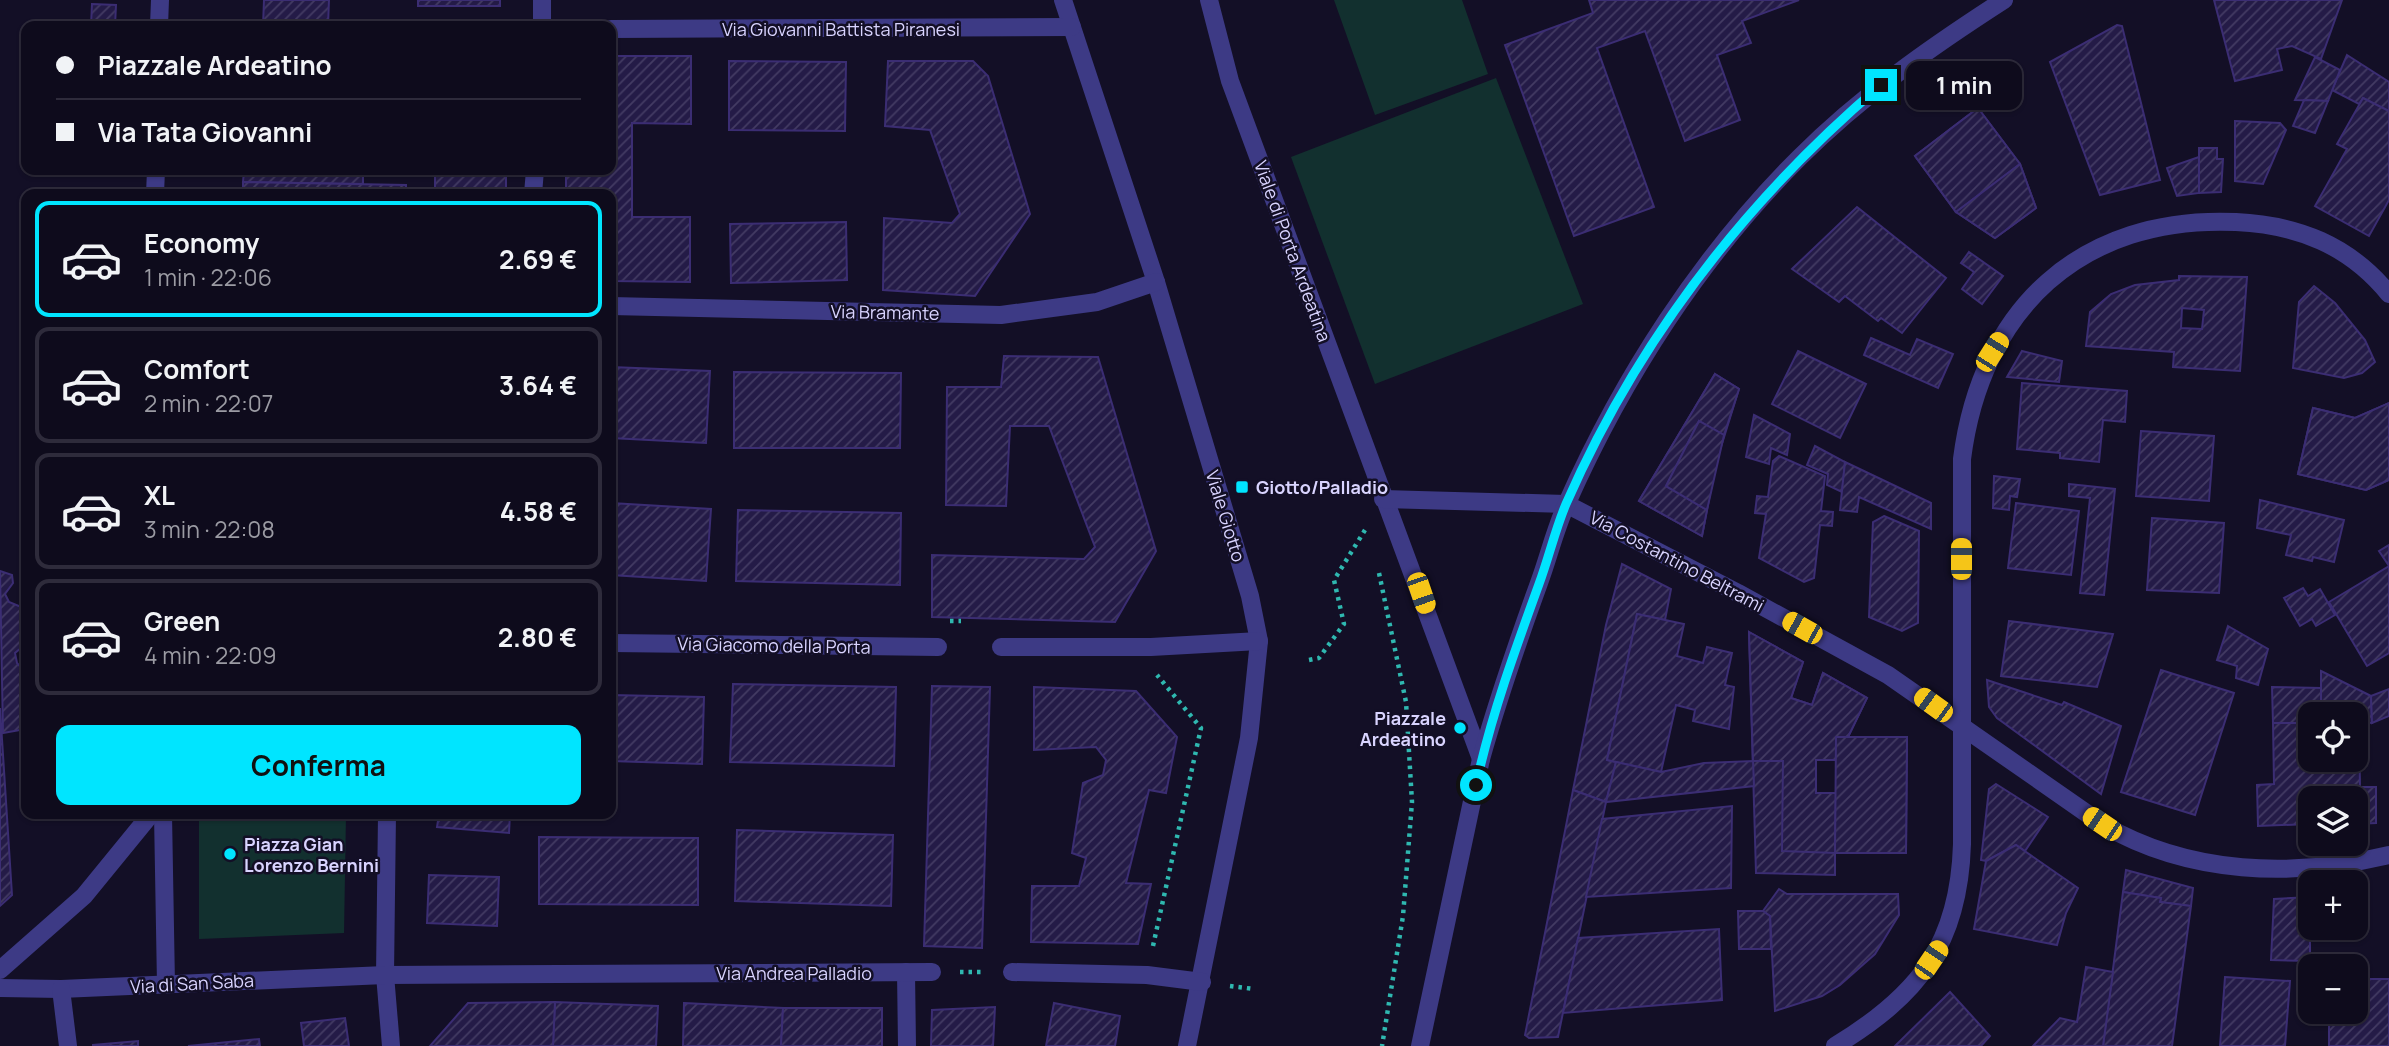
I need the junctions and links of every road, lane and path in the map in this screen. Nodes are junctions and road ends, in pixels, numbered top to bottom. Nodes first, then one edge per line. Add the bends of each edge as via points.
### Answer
1 (160, 0) edge
2 (542, 0) edge
3 (1063, 0) edge
4 (1209, 0) edge
5 (2004, 0) edge
6 (159, 21) edge
7 (542, 21) edge
8 (1072, 27) junction
9 (616, 29) edge
10 (1156, 282) junction
11 (2389, 294) edge
12 (616, 306) edge
13 (1384, 499) junction
14 (1566, 504) junction
15 (1380, 563) dead end
16 (1259, 641) junction
17 (616, 643) edge
18 (938, 647) dead end
19 (1001, 647) dead end
20 (1309, 660) dead end
21 (1154, 672) dead end
22 (1961, 724) junction
23 (1481, 759) junction
24 (147, 819) edge
25 (163, 819) edge
26 (387, 819) edge
27 (2389, 855) edge
28 (1152, 949) dead end
29 (0, 970) edge
30 (906, 972) junction
31 (932, 972) joint
32 (1012, 972) joint
33 (385, 975) junction
34 (1202, 982) junction
35 (166, 985) junction
36 (0, 988) edge
37 (61, 989) junction
38 (68, 1046) edge
39 (391, 1046) edge
40 (907, 1046) edge
41 (1187, 1046) edge
42 (1382, 1046) edge
43 (1420, 1046) edge
44 (1835, 1046) edge

1 - 6 street
2 - 7 street
3 - 8 street, Viale Giotto
4 - 13 street, Viale di Porta Ardeatina via 1230,81
5 - 14 street via 1893,75 1800,157 1746,215 1648,351
8 - 9 street, Via Giovanni Battista Piranesi
8 - 10 street, Viale Giotto
10 - 12 street, Via Bramante via 1097,302 1001,315
10 - 16 street, Viale Giotto via 1250,596
11 - 22 street via 2352,257 2321,239 2258,223 2225,222 2194,222 2131,234 2075,261 2039,289 1992,352 1967,423 1961,479
13 - 14 street
13 - 20 path via 1334,580 1344,624 1319,658
13 - 23 street
14 - 22 street, Via Costantino Beltrami via 1877,669
14 - 23 street
15 - 42 path via 1406,702 1412,802 1403,916
16 - 19 street
16 - 34 street, Viale Giotto via 1249,737
17 - 18 street, Via Giacomo della Porta
21 - 28 path via 1201,728
22 - 27 street, Via Costantino Beltrami via 2102,824 2132,840 2179,855 2275,870
22 - 44 street via 1961,881 1949,928 1931,960 1894,1004
23 - 43 street
24 - 29 street via 83,896
25 - 35 street
26 - 33 street
30 - 31 street, Via Andrea Palladio
30 - 33 street, Via Andrea Palladio
30 - 40 street
31 - 32 path
32 - 34 street via 1147,975
33 - 35 street, Via di San Saba
33 - 39 street
34 - 41 street, Viale Giotto
35 - 37 street, Via di San Saba
36 - 37 street, Via di San Saba
37 - 38 street

